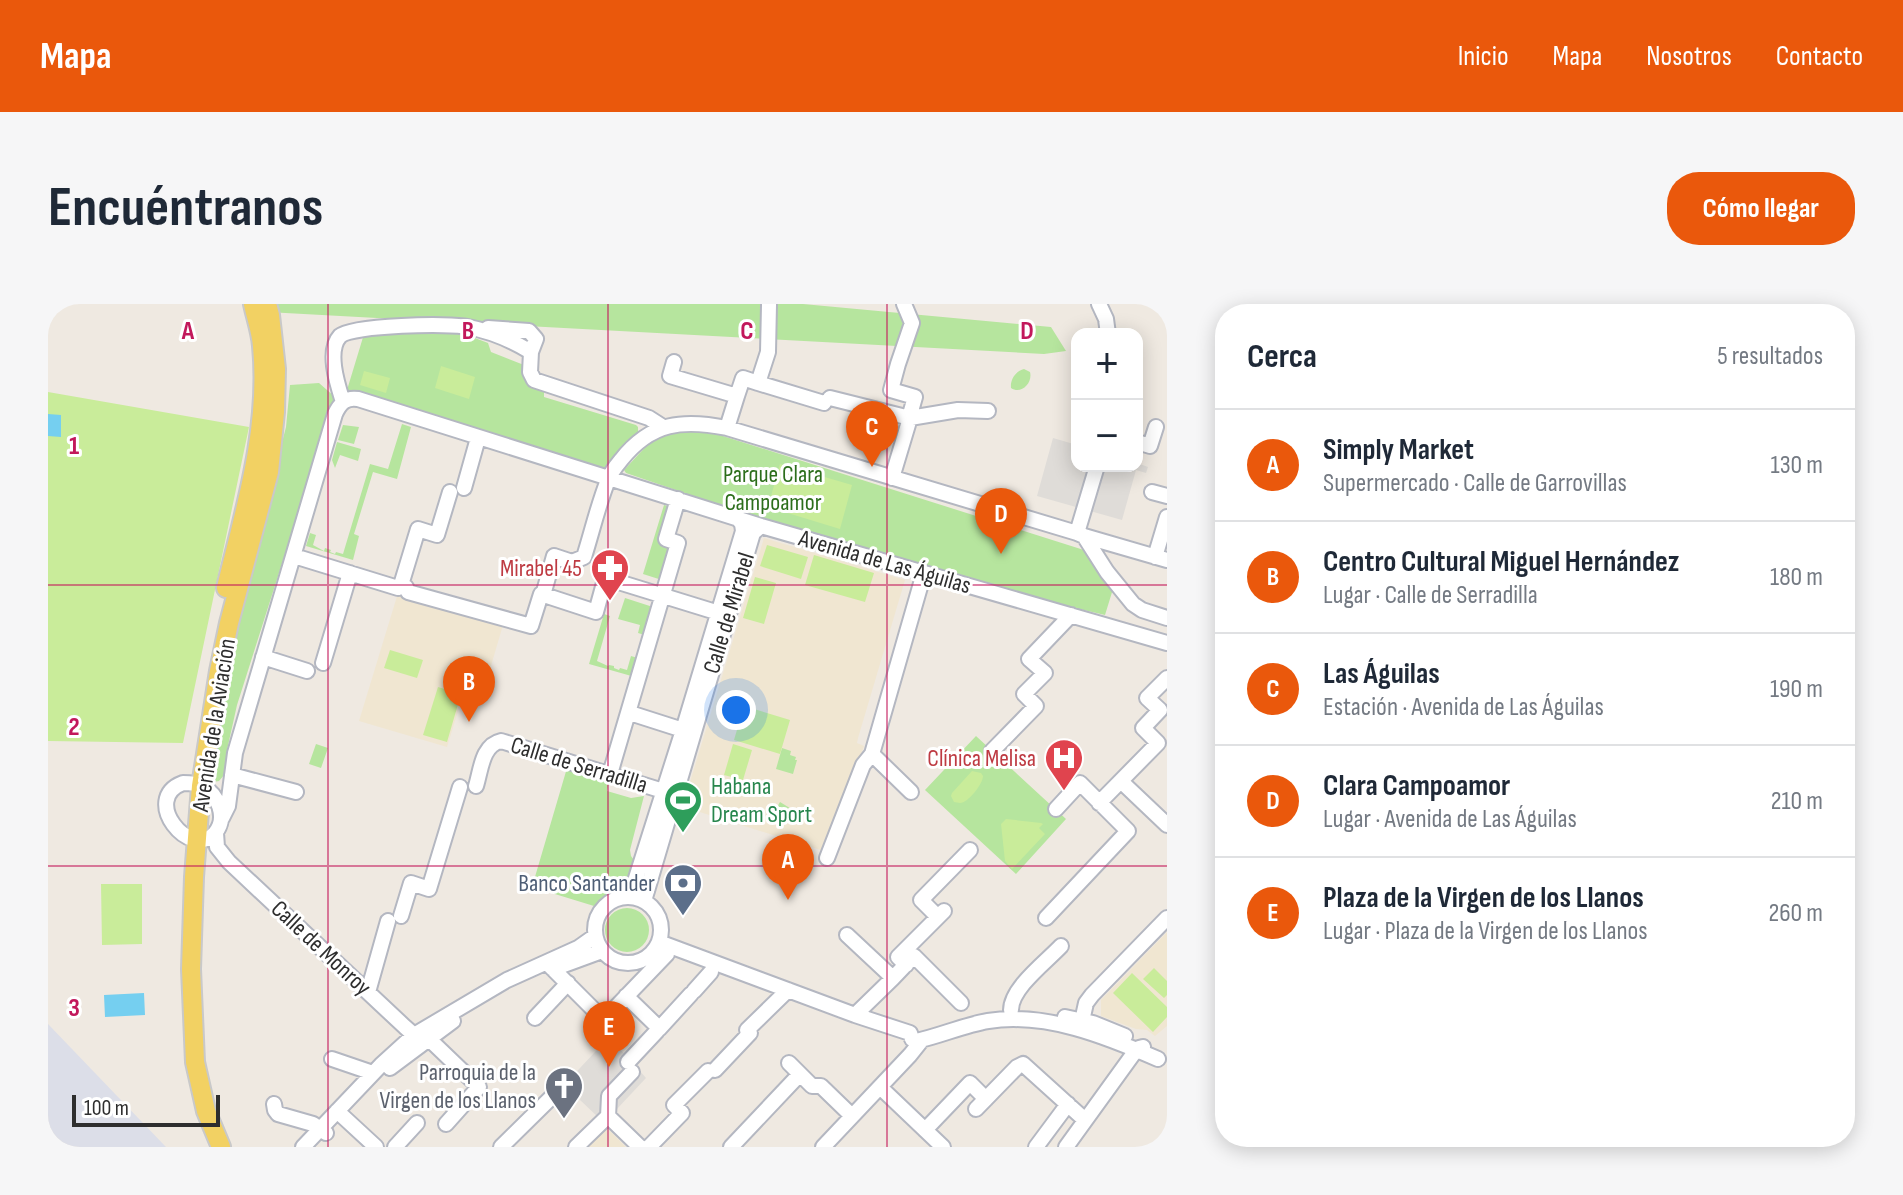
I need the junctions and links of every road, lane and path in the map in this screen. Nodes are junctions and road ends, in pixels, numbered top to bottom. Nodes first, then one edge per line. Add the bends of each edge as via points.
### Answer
1 (253, 304) edge
2 (267, 304) edge
3 (904, 304) edge
4 (1099, 304) edge
5 (769, 305) edge
6 (1107, 328) edge
7 (674, 362) dead end
8 (758, 383) junction
9 (737, 396) junction
10 (341, 404) junction
11 (988, 411) dead end
12 (910, 414) junction
13 (663, 427) junction
14 (1156, 427) dead end
15 (727, 428) junction
16 (478, 438) junction
17 (1143, 444) edge
18 (1096, 472) edge
19 (608, 477) junction
20 (892, 478) junction
21 (1152, 492) dead end
22 (1167, 496) edge
23 (678, 499) junction
24 (1167, 517) edge
25 (738, 519) junction
26 (761, 526) junction
27 (1080, 534) junction
28 (294, 556) junction
29 (1161, 558) edge
30 (350, 573) junction
31 (924, 573) junction
32 (400, 587) junction
33 (542, 595) junction
34 (662, 596) junction
35 (719, 613) junction
36 (1071, 615) junction
37 (1167, 618) edge
38 (1167, 643) edge
39 (263, 657) junction
40 (323, 663) dead end
41 (307, 671) dead end
42 (1167, 678) edge
43 (631, 713) junction
44 (683, 730) junction
45 (992, 751) dead end
46 (872, 754) junction
47 (610, 774) junction
48 (232, 779) junction
49 (1126, 786) dead end
50 (201, 787) junction
51 (296, 792) dead end
52 (911, 792) dead end
53 (670, 793) junction
54 (1099, 803) junction
55 (1056, 809) dead end
56 (222, 818) junction
57 (1167, 825) edge
58 (216, 833) junction
59 (199, 844) junction
60 (970, 850) dead end
61 (827, 858) dead end
62 (229, 862) junction
63 (637, 899) junction
64 (1046, 918) dead end
65 (1167, 918) edge
66 (847, 935) dead end
67 (595, 936) junction
68 (1061, 946) dead end
69 (663, 948) junction
70 (602, 951) junction
71 (906, 965) junction
72 (549, 966) junction
73 (711, 972) dead end
74 (893, 978) junction
75 (568, 983) junction
76 (788, 990) junction
77 (368, 992) junction
78 (626, 996) junction
79 (961, 1003) dead end
80 (1011, 1010) junction
81 (597, 1013) dead end
82 (855, 1015) junction
83 (535, 1018) dead end
84 (1082, 1019) junction
85 (1052, 1023) junction
86 (595, 1029) dead end
87 (658, 1029) junction
88 (918, 1034) junction
89 (421, 1036) junction
90 (1140, 1048) junction
91 (332, 1059) dead end
92 (1162, 1063) edge
93 (373, 1073) junction
94 (570, 1079) dead end
95 (880, 1087) junction
96 (274, 1104) dead end
97 (1068, 1104) junction
98 (340, 1113) junction
99 (852, 1116) junction
100 (606, 1118) junction
101 (1085, 1120) junction
102 (417, 1123) dead end
103 (446, 1124) dead end
104 (925, 1130) junction
105 (324, 1131) junction
106 (207, 1147) edge
107 (221, 1147) edge
108 (303, 1147) edge
109 (314, 1147) edge
110 (376, 1147) edge
111 (395, 1147) edge
112 (501, 1147) edge
113 (576, 1147) edge
114 (640, 1147) edge
115 (649, 1147) edge
116 (731, 1147) edge
117 (823, 1147) edge
118 (943, 1147) edge
119 (1036, 1147) edge
120 (1066, 1147) edge

1 - 50 main road, Avenida de la Aviación via 262,345 262,417 207,674
2 - 50 main road, Avenida de la Aviación via 276,369 269,472 229,623
3 - 12 street via 912,323 891,390 915,397
4 - 6 street
5 - 8 street via 768,352
7 - 9 street via 670,376
8 - 9 street via 743,378
8 - 12 street
9 - 15 street
10 - 13 street via 333,369 341,336 374,327 467,326 531,352 534,380
10 - 16 street, Avenida de Las Águilas via 358,399
10 - 28 street
11 - 12 street
12 - 20 street
13 - 15 street via 686,423
13 - 19 street via 637,443
14 - 17 street via 1150,446
15 - 20 street
16 - 19 street, Avenida de Las Águilas
16 - 32 street via 437,535 418,529
18 - 27 street
19 - 23 street, Avenida de Las Águilas
19 - 33 street via 584,557 572,562 554,556
20 - 27 street
21 - 22 street
23 - 25 street, Avenida de Las Águilas
23 - 34 street via 666,539 678,543
24 - 29 street
25 - 26 street, Avenida de Las Águilas
25 - 35 street, Calle de Mirabel via 743,531
26 - 31 street, Avenida de Las Águilas
26 - 53 street, Calle de Mirabel via 753,533
27 - 29 street
27 - 37 street via 1129,600
28 - 30 street
28 - 39 street
30 - 32 street
30 - 40 street
31 - 36 street, Avenida de Las Águilas
31 - 46 street
32 - 33 street via 531,626
33 - 34 street, Calle de Mirabel via 596,612 608,582
34 - 35 street, Calle de Mirabel
34 - 43 street
35 - 44 street, Calle de Mirabel
36 - 38 street, Avenida de Las Águilas
36 - 45 street via 1029,659 1045,673 1024,694 1036,706
39 - 41 street
39 - 48 street
42 - 54 street via 1147,698 1160,710 1143,728 1158,743
43 - 44 street
43 - 47 street
44 - 53 street, Calle de Mirabel
46 - 52 street
46 - 61 street
47 - 53 street, Calle de Serradilla
47 - 77 street, Calle de Serradilla via 495,741 468,786 429,889 411,883
48 - 50 street via 221,795
48 - 51 street
48 - 56 street
49 - 57 street
50 - 56 street via 219,805
50 - 59 main road, Avenida de la Aviación
50 - 59 street via 175,786 166,805 169,818
53 - 63 street, Calle de Mirabel
54 - 55 street via 1080,783
54 - 64 street via 1128,831
56 - 58 street
58 - 59 street
58 - 62 street, Calle de Monroy via 217,847
59 - 62 street, Calle de Monroy
59 - 106 main road, Avenida de la Aviación via 179,984 189,1092
59 - 107 main road, Avenida de la Aviación via 191,969 195,1062
60 - 71 street via 921,900 941,914 898,957
62 - 77 street, Calle de Monroy
63 - 67 street via 611,902 600,912
63 - 69 street via 657,914
65 - 84 street via 1092,995
66 - 74 street
67 - 70 street
67 - 72 street
68 - 80 street via 1019,989
69 - 70 street via 633,963 618,962
69 - 76 street
69 - 78 street
70 - 72 street
71 - 74 street
71 - 79 street via 914,956
72 - 75 street
72 - 89 street via 483,993
73 - 87 street
74 - 82 street
75 - 81 street
75 - 83 street
76 - 82 street
76 - 115 street via 674,1105 682,1113
77 - 89 street, Calle de Monroy
78 - 86 street
78 - 87 street
80 - 84 street
80 - 88 street
82 - 88 street
84 - 85 street via 1078,1025
84 - 90 street via 1132,1039
85 - 88 street via 1018,1019
85 - 90 street
87 - 100 street via 609,1096
88 - 95 street
89 - 93 street
89 - 98 street
89 - 103 street via 479,1087
90 - 92 street
90 - 101 street
91 - 93 street
93 - 98 street
94 - 112 street
95 - 99 street
95 - 104 street
96 - 105 street via 278,1114
97 - 101 street
97 - 104 street via 1023,1064 981,1104 970,1083
97 - 119 street
98 - 105 street
98 - 110 street
99 - 116 street via 794,1069
99 - 117 street
100 - 113 street
100 - 114 street
101 - 120 street
102 - 111 street
104 - 118 street
105 - 108 street
105 - 109 street

